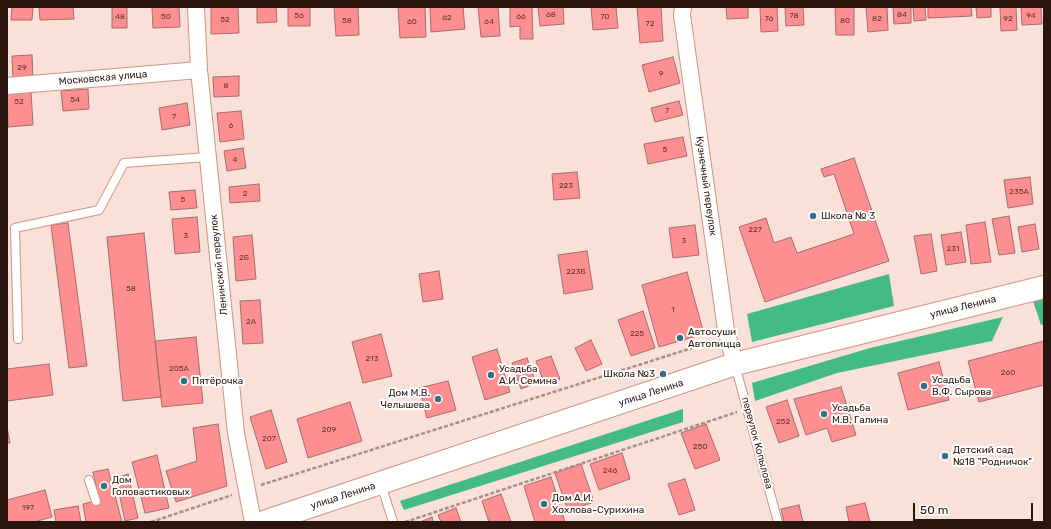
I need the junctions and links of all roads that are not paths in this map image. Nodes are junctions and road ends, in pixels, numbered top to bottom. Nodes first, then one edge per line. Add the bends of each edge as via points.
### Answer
1 (196, 7) edge
2 (683, 7) edge
3 (199, 70) junction
4 (7, 86) edge
5 (208, 156) junction
6 (1044, 287) edge
7 (18, 339) dead end
8 (735, 364) junction
9 (89, 480) dead end
10 (381, 483) junction
11 (96, 501) dead end
12 (253, 522) edge
13 (264, 522) edge
14 (393, 522) edge
15 (778, 522) edge

1 - 3 street, Ленинский переулок
2 - 8 street, Кузнечный переулок via 682,15 727,336
3 - 4 street, Московская улица
3 - 5 street, Ленинский переулок
5 - 7 lane via 124,163 99,210 15,228
5 - 12 street, Ленинский переулок via 236,433
6 - 8 main road, улица Ленина
8 - 10 main road, улица Ленина
8 - 15 lane, переулок Копылова
9 - 11 lane
10 - 13 main road, улица Ленина
10 - 14 lane

